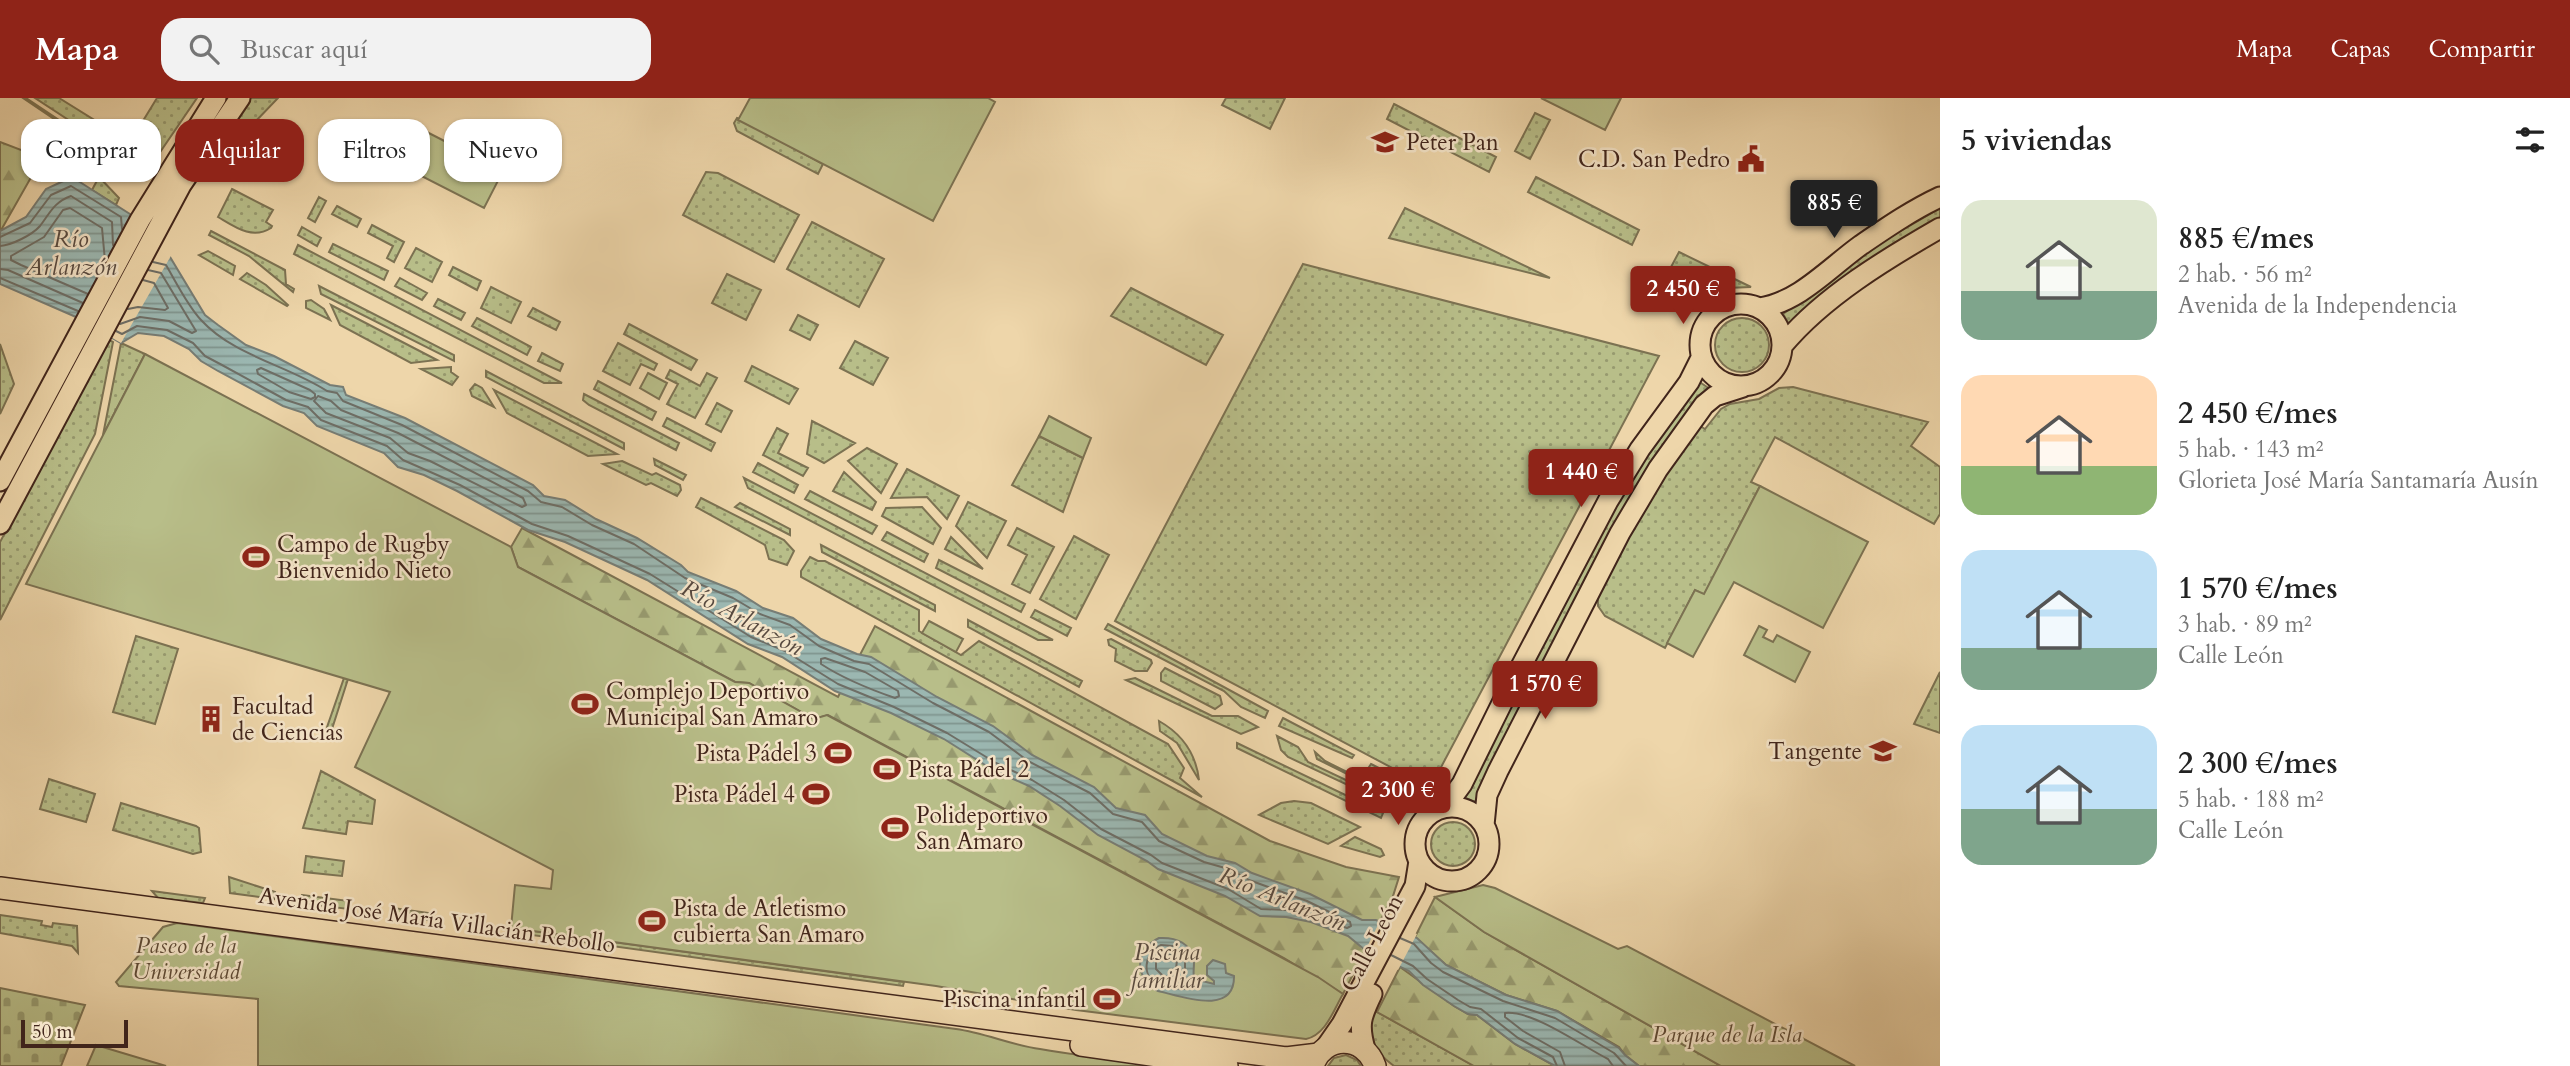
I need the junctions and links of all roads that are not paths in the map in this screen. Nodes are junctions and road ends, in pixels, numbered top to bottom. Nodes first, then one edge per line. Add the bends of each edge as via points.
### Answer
1 (216, 98) edge
2 (240, 98) edge
3 (1940, 197) edge
4 (149, 225) junction
5 (1940, 228) edge
6 (1760, 308) junction
7 (94, 328) junction
8 (1783, 345) junction
9 (1701, 358) junction
10 (1743, 387) junction
11 (0, 481) edge
12 (0, 524) edge
13 (1445, 807) junction
14 (1484, 825) junction
15 (1419, 861) junction
16 (1456, 881) junction
17 (0, 888) edge
18 (1420, 889) junction
19 (1361, 1003) junction
20 (992, 1020) junction
21 (1319, 1056) edge
22 (1373, 1061) edge
23 (1227, 1066) edge

1 - 4 main road
2 - 4 main road
3 - 6 main road via 1860,246 1794,296
4 - 7 main road
5 - 8 main road via 1862,277 1808,318
6 - 8 main road via 1772,317
6 - 9 main road via 1743,303 1718,310 1704,326
7 - 11 main road
7 - 12 main road
8 - 10 main road via 1771,374
9 - 10 main road via 1713,376
9 - 13 main road via 1608,501 1462,784
10 - 14 main road via 1715,396 1704,405 1620,533 1498,771 1487,795
13 - 14 main road via 1468,810
13 - 15 main road via 1432,812 1419,826 1415,844
14 - 16 main road via 1487,857 1474,874
15 - 16 main road via 1431,874
15 - 18 main road, Calle León
16 - 18 main road, Calle León
17 - 20 highway, Avenida José María Villacián Rebollo
18 - 19 main road, Calle León
19 - 21 main road, Calle León
19 - 22 main road, Calle León via 1360,1025
20 - 21 highway, Avenida José María Villacián Rebollo via 1286,1058
20 - 23 highway, Avenida José María Villacián Rebollo via 1023,1035
21 - 22 highway, Avenida José María Villacián Rebollo via 1345,1041

